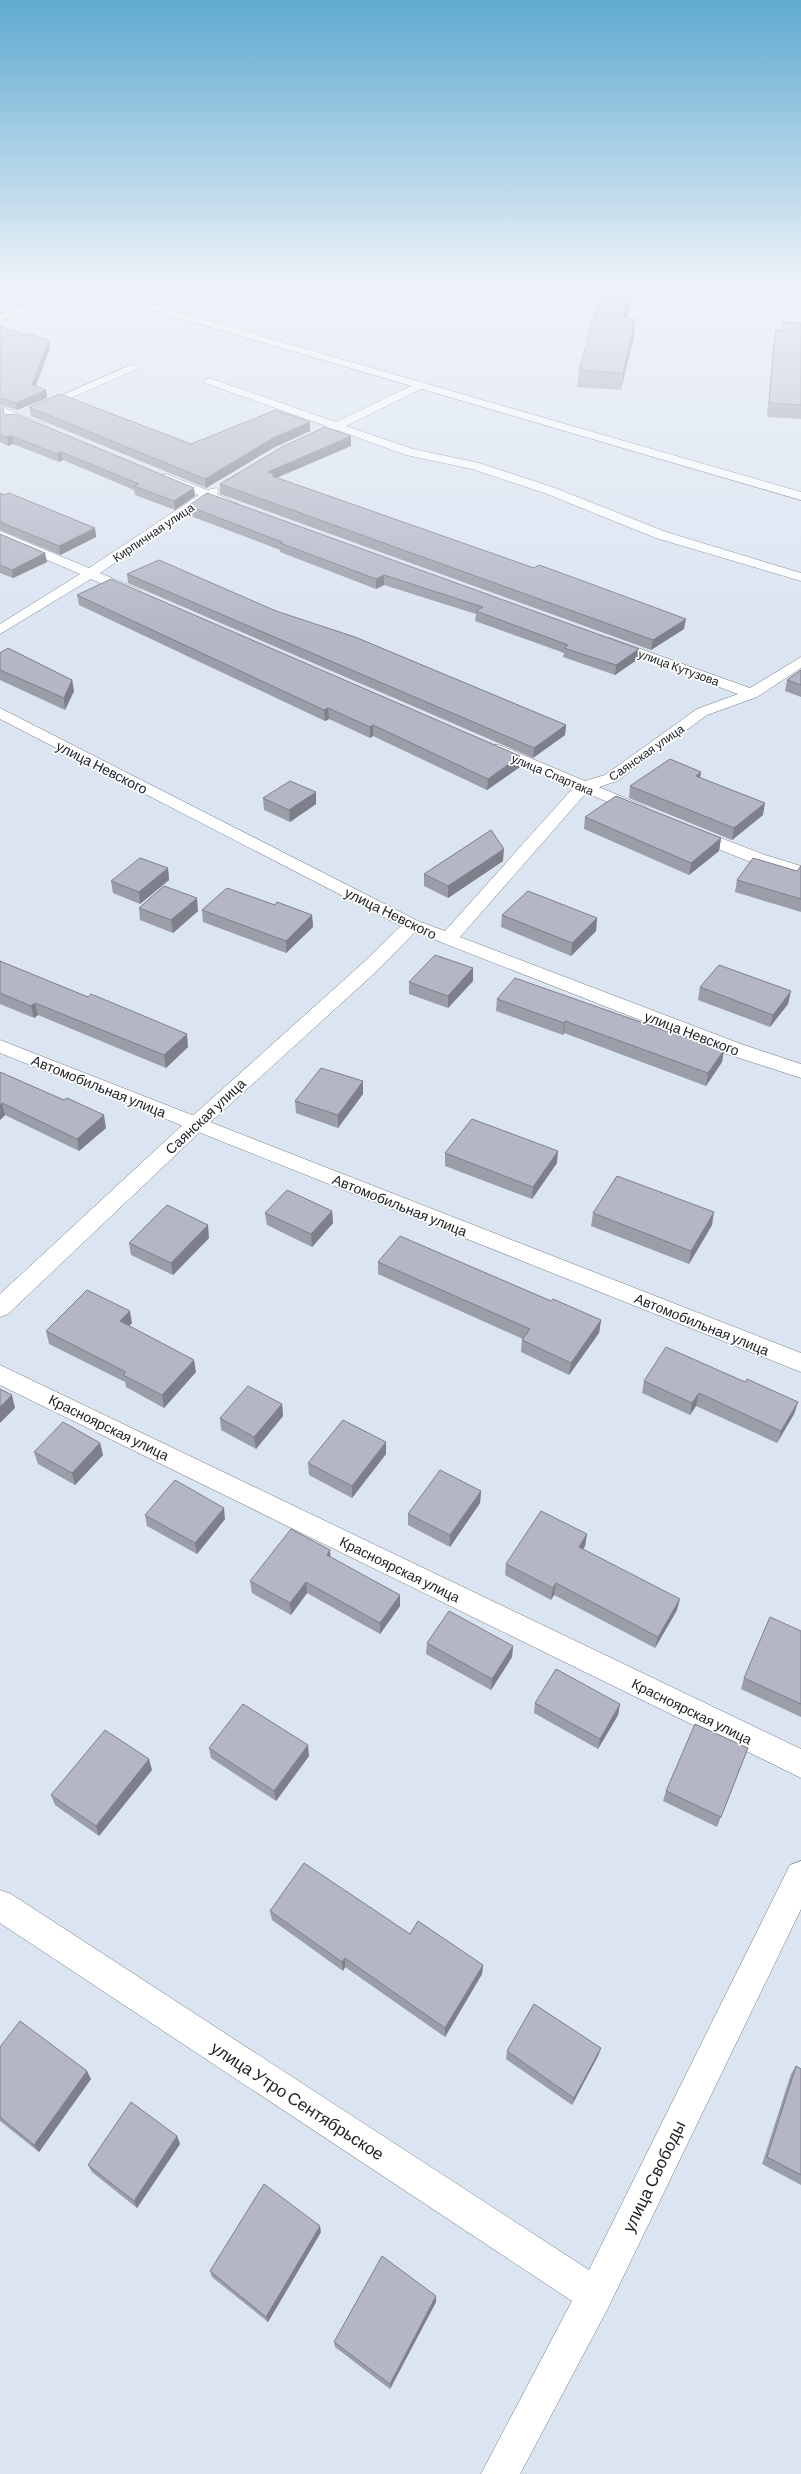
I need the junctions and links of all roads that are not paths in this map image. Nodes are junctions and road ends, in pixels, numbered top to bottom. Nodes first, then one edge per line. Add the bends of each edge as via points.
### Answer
1 (48, 404) edge
2 (275, 404) edge
3 (381, 404) edge
4 (478, 404) edge
5 (0, 409) edge
6 (19, 417) junction
7 (0, 422) edge
8 (336, 426) junction
9 (55, 432) edge
10 (314, 436) edge
11 (156, 474) edge
12 (226, 483) edge
13 (207, 495) junction
14 (801, 496) edge
15 (244, 509) edge
16 (0, 535) edge
17 (90, 574) junction
18 (801, 577) edge
19 (148, 599) edge
20 (0, 630) edge
21 (595, 637) edge
22 (801, 661) edge
23 (752, 694) junction
24 (0, 713) edge
25 (17, 723) junction
26 (0, 728) edge
27 (482, 743) edge
28 (583, 787) junction
29 (657, 817) edge
30 (679, 826) edge
31 (801, 871) edge
32 (412, 925) junction
33 (447, 940) junction
34 (0, 1046) edge
35 (801, 1071) edge
36 (196, 1124) junction
37 (0, 1308) edge
38 (801, 1363) edge
39 (0, 1374) edge
40 (801, 1764) edge
41 (801, 1876) edge
42 (0, 1905) edge
43 (595, 2295) junction
44 (500, 2474) edge

1 - 6 street
2 - 8 street
3 - 8 street
4 - 14 street
5 - 6 street
6 - 7 street
6 - 9 street
8 - 10 street
8 - 18 street via 410,452 475,466 551,491 661,535
11 - 13 street
12 - 13 street, Кирпичная улица
13 - 15 street
13 - 17 street, Кирпичная улица
16 - 17 street
17 - 19 street
17 - 20 street, Кирпичная улица
21 - 23 street, улица Кутузова
22 - 23 street, Саянская улица
23 - 28 street, Саянская улица via 702,712 611,778
24 - 25 street, улица Невского
25 - 26 street
25 - 32 street, улица Невского
27 - 28 street, улица Спартака
28 - 29 street, улица Спартака
28 - 33 street
30 - 31 street via 759,859
32 - 33 street, улица Невского
32 - 36 street, Саянская улица via 371,966
33 - 35 street, улица Невского via 734,1049
34 - 36 street, Автомобильная улица
36 - 37 street, Саянская улица
36 - 38 street, Автомобильная улица
39 - 40 street, Красноярская улица
41 - 43 street, улица Свободы
42 - 43 street, улица Утро Сентябрьское
43 - 44 street, улица Свободы

